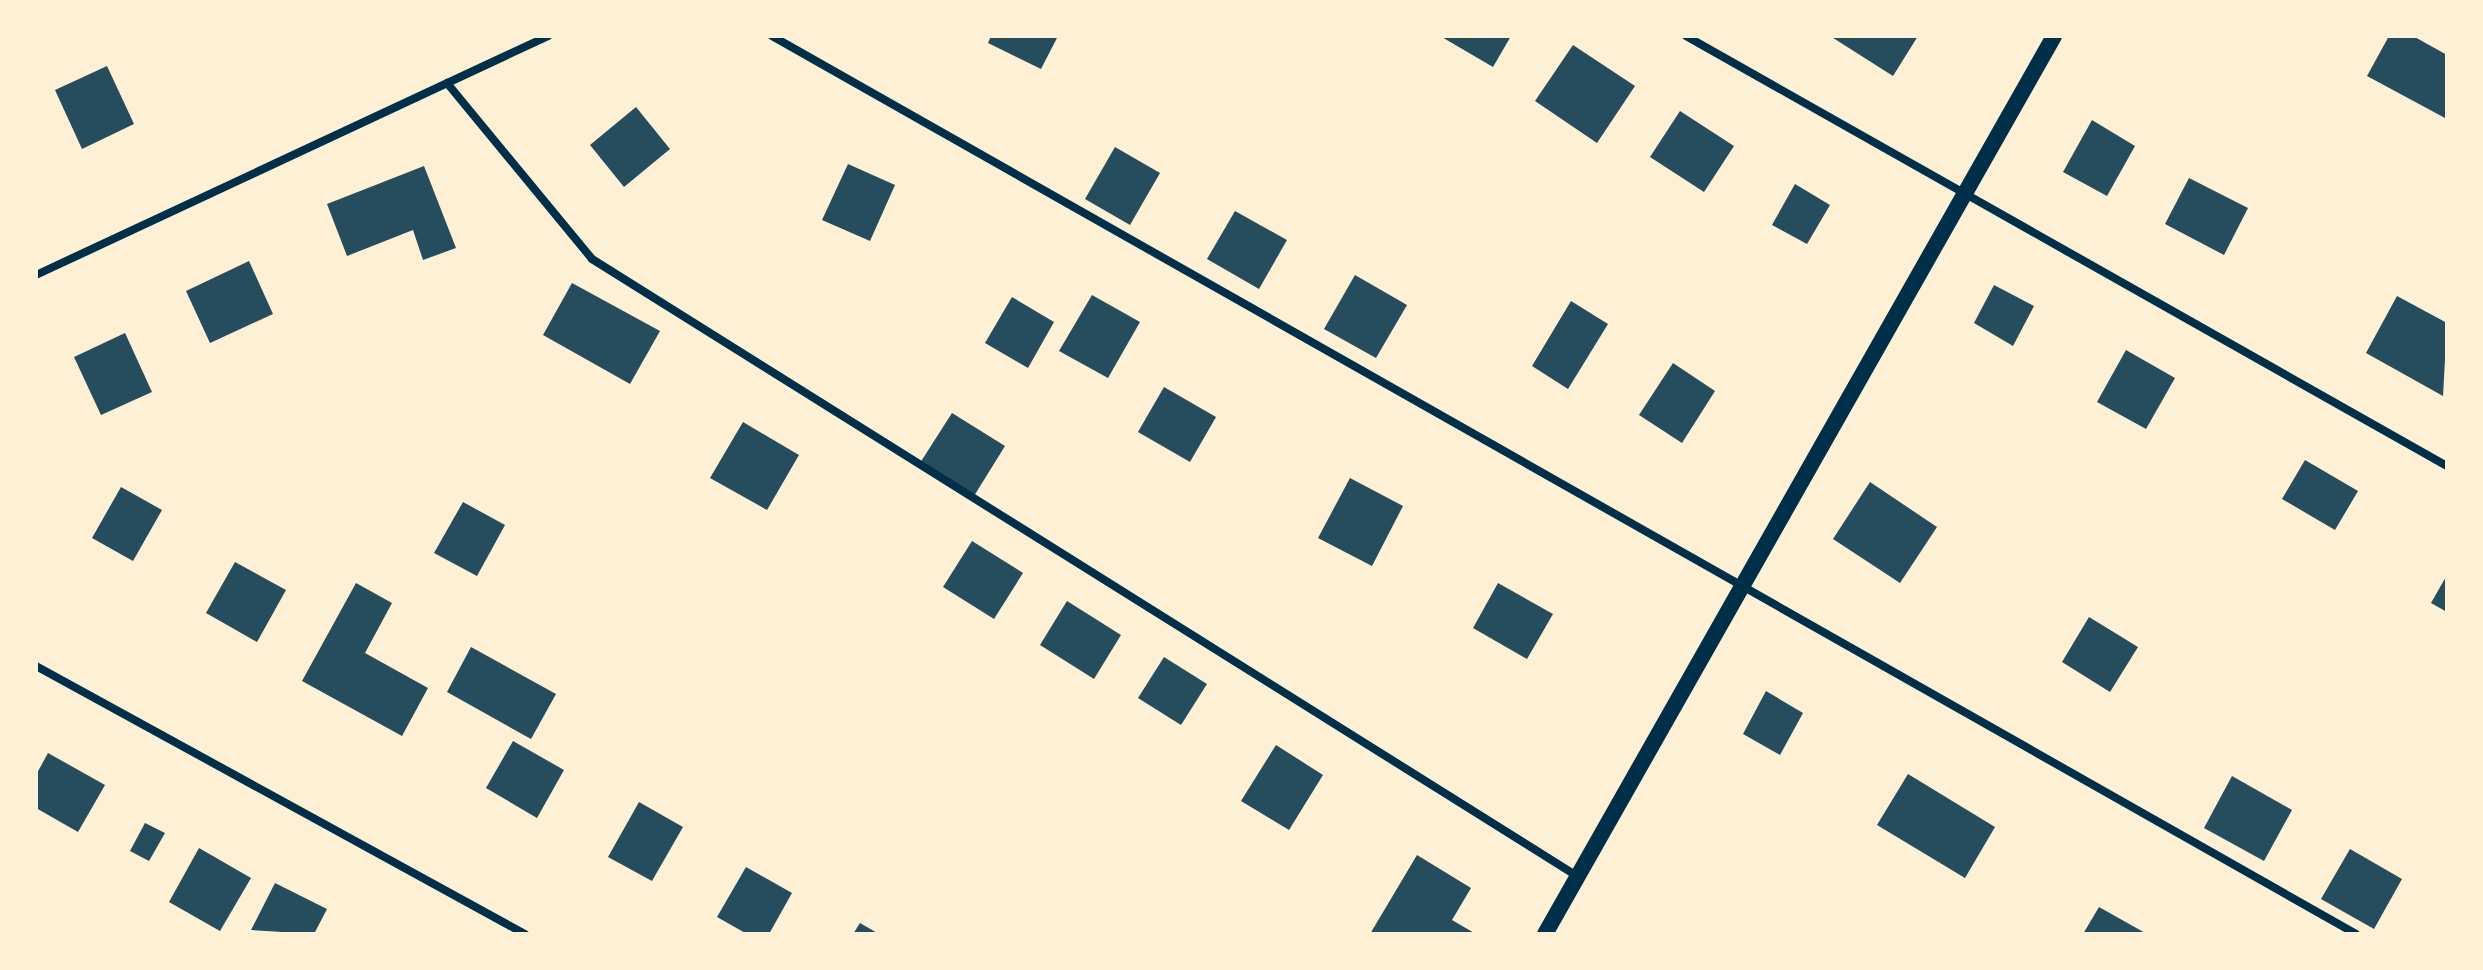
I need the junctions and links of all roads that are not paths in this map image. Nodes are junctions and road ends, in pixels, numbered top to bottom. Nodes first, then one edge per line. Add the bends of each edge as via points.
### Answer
1 (548, 36) edge
2 (772, 36) edge
3 (1686, 36) edge
4 (2054, 36) edge
5 (447, 83) junction
6 (1959, 196) junction
7 (36, 275) edge
8 (2447, 466) edge
9 (1737, 589) junction
10 (36, 666) edge
11 (1577, 876) junction
12 (525, 934) edge
13 (1545, 934) edge
14 (2356, 934) edge

1 - 5 street
2 - 9 street
3 - 6 street
4 - 6 main road
5 - 7 street
5 - 11 street via 592,259
6 - 8 street
6 - 9 main road
9 - 11 main road
9 - 14 street
10 - 12 street
11 - 13 main road

